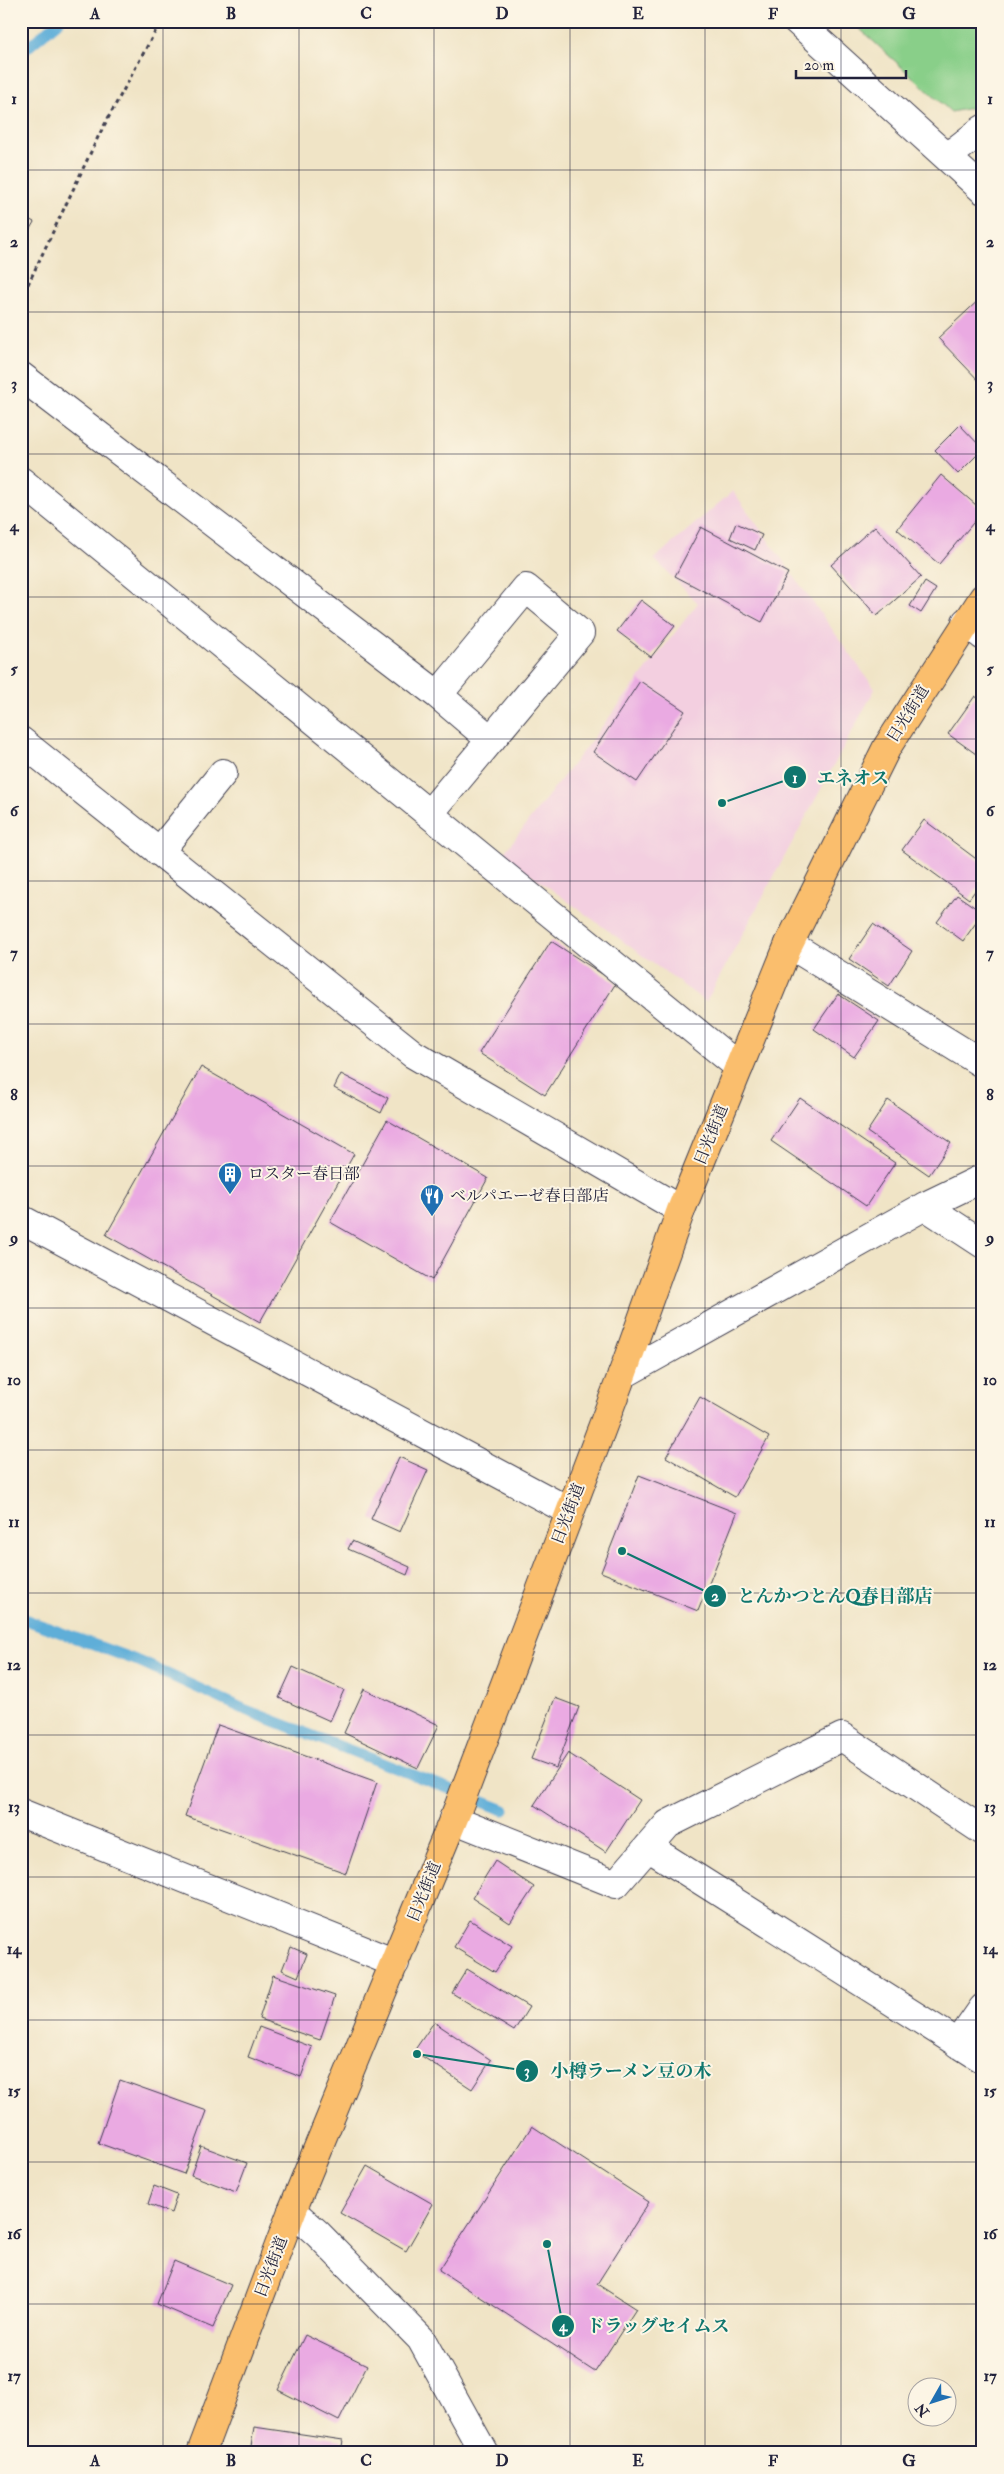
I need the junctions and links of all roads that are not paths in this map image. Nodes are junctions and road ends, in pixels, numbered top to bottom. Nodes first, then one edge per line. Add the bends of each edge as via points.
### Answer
1 (797, 21) edge
2 (983, 128) edge
3 (947, 158) junction
4 (983, 190) edge
5 (21, 376) edge
6 (21, 481) edge
7 (983, 598) edge
8 (975, 628) edge
9 (438, 695) junction
10 (490, 740) junction
11 (21, 742) edge
12 (223, 773) dead end
13 (429, 814) junction
14 (159, 852) junction
15 (789, 944) junction
16 (983, 1064) edge
17 (739, 1067) junction
18 (983, 1178) edge
19 (925, 1206) junction
20 (681, 1210) junction
21 (21, 1219) edge
22 (983, 1244) edge
23 (622, 1375) junction
24 (569, 1511) junction
25 (21, 1813) edge
26 (456, 1813) junction
27 (983, 1831) edge
28 (648, 1847) junction
29 (395, 1963) junction
30 (983, 2008) edge
31 (958, 2044) junction
32 (983, 2059) edge
33 (292, 2211) junction
34 (201, 2453) edge
35 (484, 2453) edge

1 - 3 street
2 - 3 street
3 - 4 street
5 - 9 street
6 - 13 street
7 - 8 highway, 日光街道
8 - 15 highway, 日光街道 via 887,747
9 - 10 street
9 - 10 street via 526,588 580,634
10 - 13 street
11 - 14 street
12 - 14 street
13 - 17 street
14 - 20 street via 413,1054
15 - 16 street
15 - 17 highway, 日光街道
17 - 20 highway, 日光街道
18 - 19 street
19 - 22 street
19 - 23 street
20 - 23 highway, 日光街道
21 - 24 street
23 - 24 highway, 日光街道
24 - 26 highway, 日光街道
25 - 29 street
26 - 28 street via 616,1884
26 - 29 highway, 日光街道
27 - 28 street via 842,1737 668,1824
28 - 31 street
29 - 33 highway, 日光街道
30 - 31 street
31 - 32 street
33 - 34 highway, 日光街道
33 - 35 street via 421,2339

